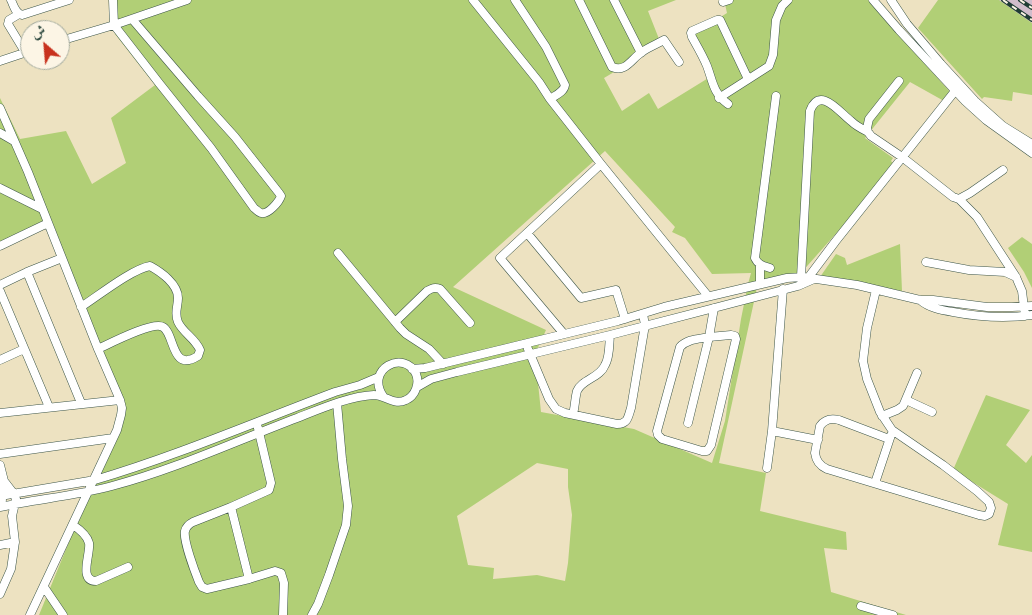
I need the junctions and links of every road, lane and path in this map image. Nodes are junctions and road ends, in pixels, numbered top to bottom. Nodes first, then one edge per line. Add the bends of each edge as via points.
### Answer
1 (11, 0) edge
2 (112, 0) edge
3 (187, 0) edge
4 (474, 0) edge
5 (515, 0) edge
6 (579, 0) edge
7 (614, 0) edge
8 (788, 0) edge
9 (873, 0) edge
10 (891, 0) edge
11 (64, 1) edge
12 (19, 14) junction
13 (132, 18) junction
14 (114, 25) junction
15 (70, 39) edge
16 (20, 42) edge
17 (640, 53) junction
18 (20, 54) edge
19 (0, 61) edge
20 (679, 62) dead end
21 (748, 79) junction
22 (899, 81) dead end
23 (955, 91) junction
24 (776, 96) dead end
25 (719, 98) junction
26 (550, 99) junction
27 (728, 104) dead end
28 (0, 108) edge
29 (868, 132) junction
30 (0, 133) edge
31 (14, 141) junction
32 (1032, 144) edge
33 (1032, 152) edge
34 (902, 157) junction
35 (601, 164) junction
36 (1003, 170) dead end
37 (0, 188) edge
38 (959, 199) junction
39 (42, 210) junction
40 (48, 223) junction
41 (527, 233) junction
42 (0, 246) edge
43 (338, 253) dead end
44 (62, 258) junction
45 (926, 262) dead end
46 (760, 265) junction
47 (770, 268) dead end
48 (27, 272) junction
49 (1016, 277) junction
50 (807, 280) junction
51 (760, 284) junction
52 (0, 285) edge
53 (783, 289) junction
54 (876, 290) junction
55 (0, 291) edge
56 (708, 296) junction
57 (920, 300) junction
58 (1028, 306) edge
59 (81, 308) junction
60 (714, 308) junction
61 (643, 314) junction
62 (1029, 316) edge
63 (625, 319) junction
64 (395, 322) junction
65 (470, 323) dead end
66 (645, 325) junction
67 (564, 334) junction
68 (610, 335) junction
69 (709, 337) junction
70 (526, 343) junction
71 (24, 348) junction
72 (98, 349) junction
73 (530, 354) junction
74 (0, 360) edge
75 (443, 364) junction
76 (412, 369) junction
77 (917, 373) dead end
78 (379, 377) junction
79 (416, 387) junction
80 (383, 396) junction
81 (120, 400) junction
82 (906, 400) junction
83 (337, 403) junction
84 (81, 404) junction
85 (49, 407) junction
86 (0, 412) edge
87 (932, 412) dead end
88 (574, 414) junction
89 (882, 416) junction
90 (257, 421) junction
91 (688, 423) dead end
92 (892, 430) junction
93 (772, 431) junction
94 (259, 432) junction
95 (113, 438) junction
96 (889, 439) junction
97 (818, 440) junction
98 (0, 454) edge
99 (0, 465) edge
100 (767, 468) dead end
101 (94, 480) junction
102 (4, 481) junction
103 (875, 483) junction
104 (89, 491) junction
105 (14, 494) junction
106 (1, 496) edge
107 (15, 505) junction
108 (3, 506) edge
109 (231, 507) junction
110 (12, 516) junction
111 (73, 525) junction
112 (15, 542) junction
113 (0, 545) edge
114 (128, 567) dead end
115 (250, 579) junction
116 (3, 581) edge
117 (44, 587) junction
118 (0, 594) edge
119 (861, 606) dead end
120 (30, 615) edge
121 (63, 615) edge
122 (283, 615) edge
123 (312, 615) edge
124 (893, 615) edge

1 - 12 street
2 - 14 street
3 - 13 street
4 - 26 street
5 - 26 street via 546,47 564,84 561,92
6 - 17 street via 612,67 626,66
7 - 17 street
8 - 21 street via 776,20 771,63
9 - 23 street
10 - 32 street via 907,24 975,101 1003,126
11 - 12 street
12 - 16 street via 8,24
13 - 14 street
13 - 14 street via 279,193 280,200 266,213 254,208
14 - 15 street
17 - 20 street via 664,40
18 - 19 street
21 - 25 street
21 - 25 street via 720,20 692,31
22 - 29 street via 868,119
23 - 33 street via 986,120
23 - 34 street
24 - 46 street via 756,258
25 - 27 street
26 - 35 street
28 - 31 street
29 - 34 street
29 - 50 street via 825,100 812,106
30 - 31 street
31 - 39 street
34 - 38 street
34 - 50 street
35 - 41 street
35 - 56 street
36 - 38 street
37 - 39 street
38 - 49 street via 977,217
39 - 40 street
40 - 42 street
40 - 44 street
41 - 63 street via 581,298 616,290
41 - 67 street via 500,258
43 - 64 street
44 - 48 street
44 - 59 street
45 - 49 street via 969,270 1005,272
46 - 47 street
46 - 51 street
48 - 52 street
48 - 84 street
49 - 58 street
50 - 51 street via 786,278
50 - 53 street
50 - 54 street
51 - 56 street
53 - 60 street
53 - 93 street
54 - 57 street
54 - 89 street via 863,361
55 - 71 street
56 - 61 street
57 - 58 street via 987,307
57 - 62 street via 933,308 974,316
58 - 62 street
59 - 72 street
59 - 72 street via 132,273 150,266 167,278 175,289 177,319 200,350 196,358 184,360 176,352 165,328 158,326
60 - 66 street
60 - 69 street
61 - 63 street
61 - 66 street
63 - 67 street
64 - 65 street via 428,291 436,288
64 - 75 street
66 - 68 street
66 - 88 street via 628,420 617,424
67 - 70 street
68 - 73 street
68 - 88 street via 605,368 578,390
69 - 69 street via 686,342 680,347 657,431 662,439 705,451 711,445 736,339 731,335
69 - 91 street
70 - 73 street
70 - 75 street
71 - 74 street
71 - 85 street
72 - 81 street
73 - 79 street via 430,379
73 - 88 street via 553,406
75 - 76 street
76 - 78 street via 402,363 391,364 382,370
76 - 79 street
77 - 82 street
78 - 80 street via 378,386
78 - 90 street
79 - 80 street via 411,397 400,402
80 - 83 street via 363,396
81 - 84 street
81 - 95 street via 121,415
82 - 87 street
82 - 89 street via 900,408
83 - 94 street
83 - 123 street via 348,506 346,525
84 - 85 street
85 - 86 street
89 - 92 street
90 - 94 street
90 - 101 street
92 - 96 street
92 - 103 street via 977,491 991,510 982,515
93 - 97 street
93 - 100 street
94 - 104 street via 191,460
94 - 109 street via 270,489
95 - 98 street
95 - 101 street
96 - 97 street via 834,418 822,423
96 - 103 street
97 - 103 street via 815,457 819,464
99 - 102 street
101 - 104 street
101 - 105 street
102 - 105 street
102 - 106 street
104 - 107 street
104 - 111 street
105 - 106 street
105 - 107 street
106 - 108 street
107 - 108 street
107 - 110 street
108 - 110 street
109 - 115 street
109 - 115 street via 189,524 185,531 186,540 204,589
110 - 112 street
111 - 114 street via 88,540 86,568 92,581
111 - 117 street
112 - 113 street
112 - 116 street via 12,564
115 - 122 street via 281,572 284,582
116 - 118 street
117 - 120 street
117 - 121 street
119 - 124 street

